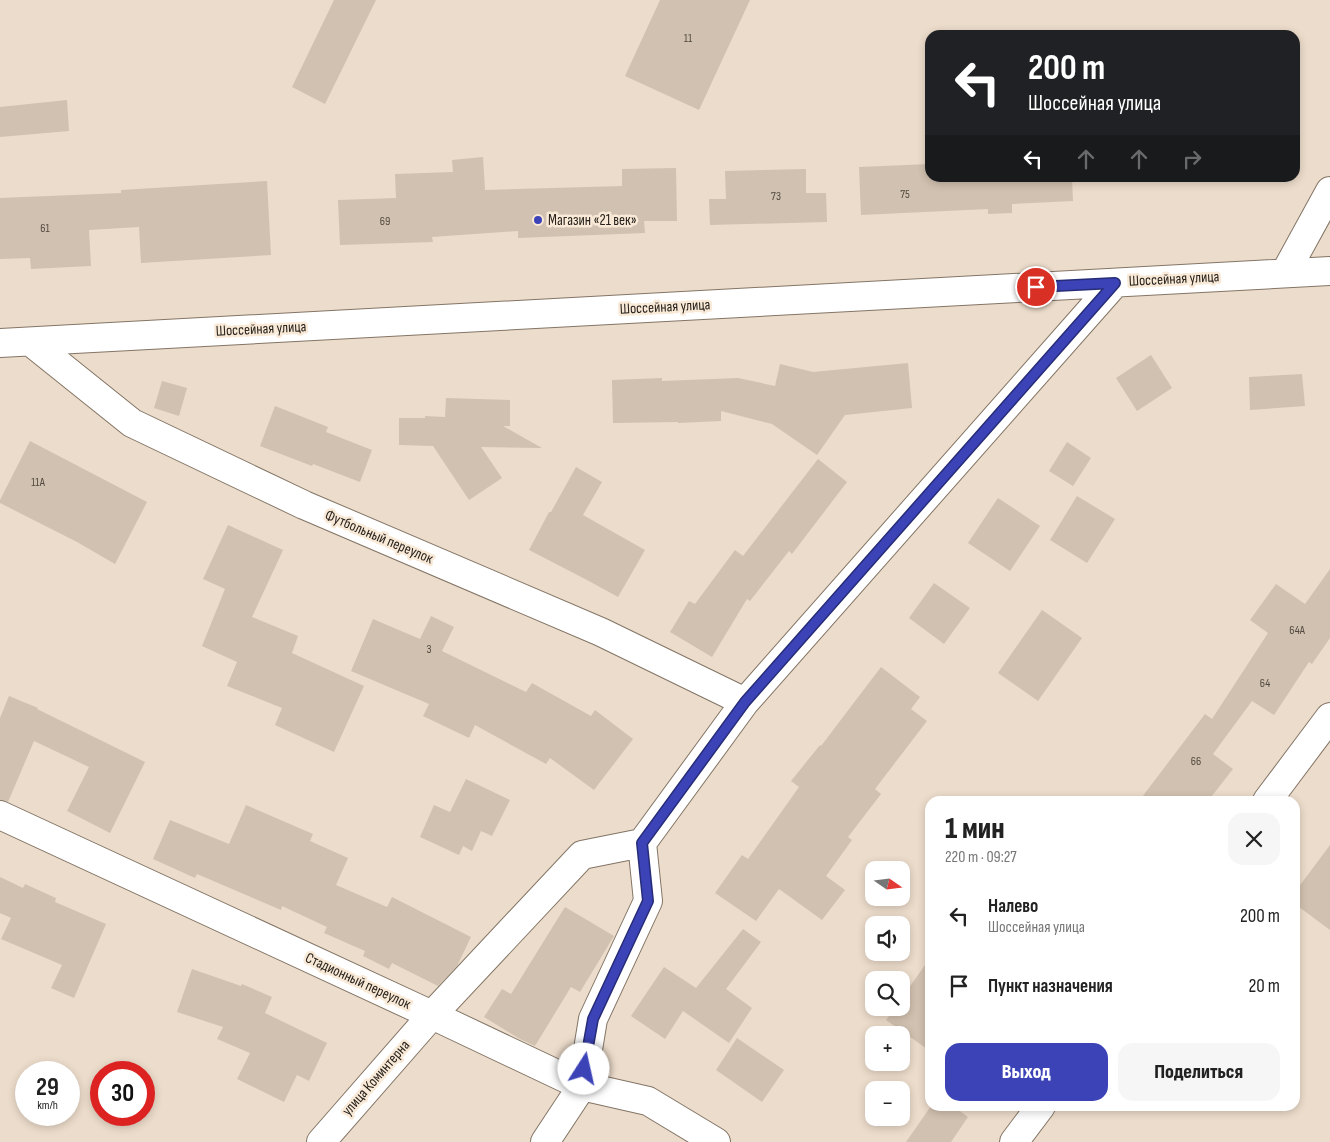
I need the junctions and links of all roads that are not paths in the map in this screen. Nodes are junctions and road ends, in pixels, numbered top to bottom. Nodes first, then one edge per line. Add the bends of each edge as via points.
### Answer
1 (1330, 191) edge
2 (1330, 271) edge
3 (1285, 273) junction
4 (1115, 283) junction
5 (31, 342) junction
6 (0, 343) edge
7 (745, 702) junction
8 (1330, 717) edge
9 (1271, 796) edge
10 (0, 815) edge
11 (642, 843) junction
12 (432, 1015) junction
13 (582, 1086) junction
14 (1037, 1111) edge
15 (321, 1142) edge
16 (545, 1142) edge
17 (716, 1142) edge
18 (1014, 1142) edge

1 - 3 street
2 - 3 street, Шоссейная улица
3 - 4 street, Шоссейная улица
4 - 5 street, Шоссейная улица
4 - 7 street
5 - 6 street, Шоссейная улица
5 - 7 street, Футбольный переулок via 132,424 304,505 601,632
7 - 11 street
8 - 9 street
10 - 12 street, Стадионный переулок
11 - 12 street, улица Коминтерна via 582,855
11 - 13 street via 648,901 593,1019
12 - 13 street, Стадионный переулок
12 - 15 street, улица Коминтерна
13 - 16 street
13 - 17 street, Стадионный переулок via 648,1101
14 - 18 street

